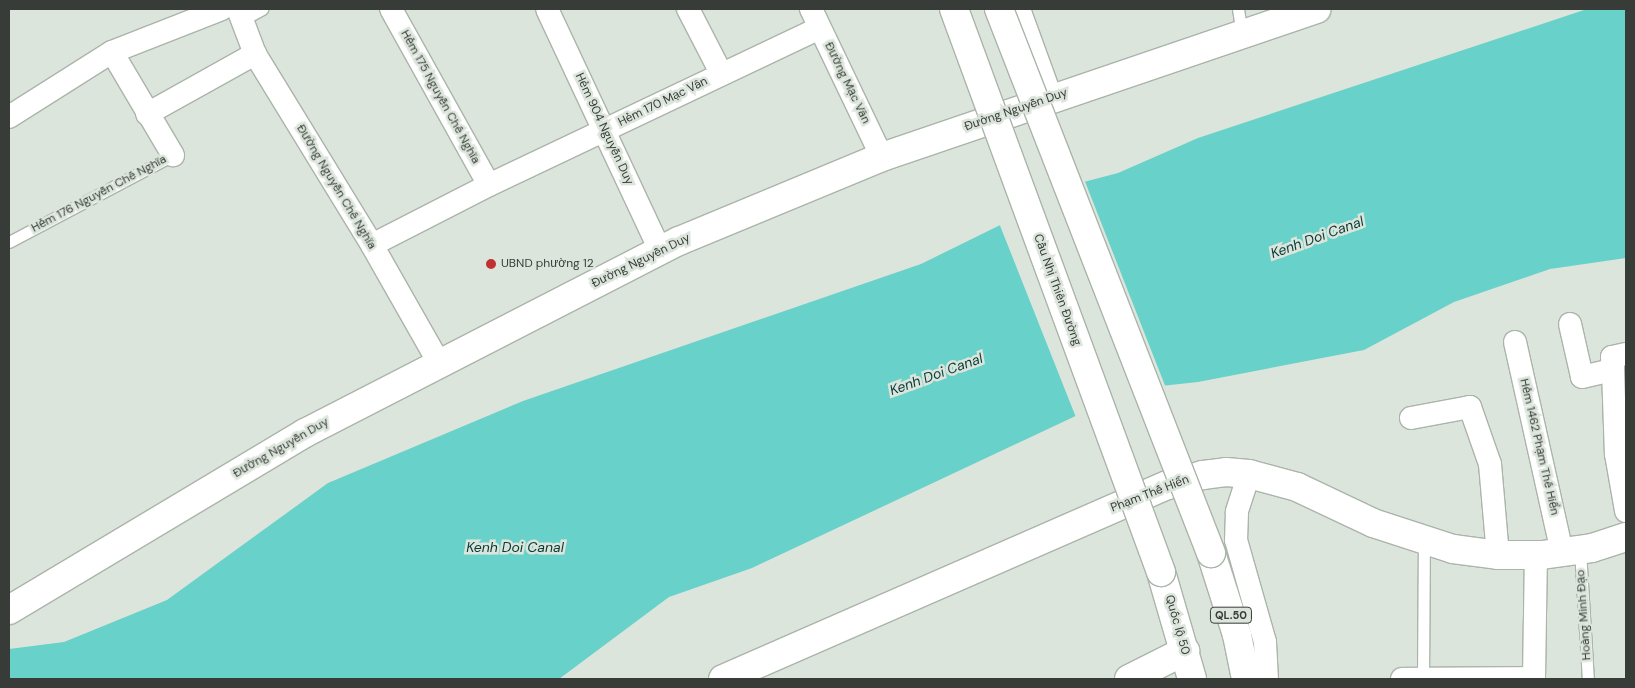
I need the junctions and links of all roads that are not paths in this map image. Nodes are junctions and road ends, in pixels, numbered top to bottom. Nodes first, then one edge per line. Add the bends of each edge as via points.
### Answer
1 (222, 9) edge
2 (391, 9) edge
3 (547, 9) edge
4 (688, 9) edge
5 (954, 9) edge
6 (999, 9) edge
7 (1019, 9) edge
8 (1317, 9) edge
9 (248, 12) edge
10 (815, 18) edge
11 (1240, 21) edge
12 (112, 52) junction
13 (255, 54) junction
14 (721, 73) junction
15 (1051, 97) junction
16 (146, 114) junction
17 (9, 117) edge
18 (604, 131) junction
19 (172, 156) joint
20 (882, 157) junction
21 (489, 185) junction
22 (9, 242) edge
23 (372, 245) junction
24 (660, 250) junction
25 (1570, 324) dead end
26 (1515, 342) dead end
27 (1620, 362) edge
28 (439, 363) junction
29 (1411, 418) dead end
30 (1249, 474) junction
31 (1626, 511) edge
32 (1626, 537) edge
33 (1424, 540) junction
34 (1559, 553) junction
35 (1498, 555) junction
36 (1161, 572) joint
37 (9, 610) edge
38 (1185, 651) junction
39 (723, 679) edge
40 (1129, 679) edge
41 (1192, 679) edge
42 (1246, 679) edge
43 (1267, 679) edge
44 (1412, 679) edge
45 (1447, 679) edge
46 (1588, 679) edge

1 - 12 street
2 - 21 street, Hẻm 175 Nguyễn Chế Nghĩa
3 - 18 street, Hẻm 904 Nguyễn Duy
4 - 14 street, Hẻm 170 Mạc Vân
5 - 36 main road, Cầu Nhị Thiên Đường, bridge
6 - 42 main road, QL.50, bridge via 1211,553 1237,635
7 - 15 street
8 - 11 main road, Đường Nguyễn Duy
9 - 13 street, Đường Nguyễn Chế Nghĩa
10 - 14 street, Hẻm 170 Mạc Vân
10 - 20 street, Đường Mạc Vân
11 - 15 main road, Đường Nguyễn Duy
12 - 16 street, Hẻm 176 Nguyễn Chế Nghĩa
12 - 17 street
13 - 16 street
13 - 23 street, Đường Nguyễn Chế Nghĩa
14 - 18 street, Hẻm 170 Mạc Vân
15 - 20 main road, Đường Nguyễn Duy
16 - 19 street, Hẻm 176 Nguyễn Chế Nghĩa
18 - 21 street
18 - 24 street, Hẻm 904 Nguyễn Duy
19 - 22 lane, Hẻm 176 Nguyễn Chế Nghĩa
20 - 24 main road, Đường Nguyễn Duy
21 - 23 street
23 - 28 street, Đường Nguyễn Chế Nghĩa
24 - 28 main road, Đường Nguyễn Duy
25 - 27 street via 1582,377
26 - 34 street, Hẻm 1462 Phạm Thế Hiển
27 - 31 street via 1616,454
28 - 37 main road, Đường Nguyễn Duy via 305,433
29 - 35 street via 1470,407 1490,464
30 - 33 main road, Phạm Thế Hiển via 1296,487 1373,523
30 - 39 main road, Phạm Thế Hiển via 1218,473 1168,484
30 - 43 street via 1237,512 1236,540 1265,642
32 - 34 main road, Phạm Thế Hiển
33 - 35 main road, Phạm Thế Hiển via 1453,549
33 - 44 lane
34 - 35 main road, Phạm Thế Hiển
34 - 45 street, Hẻm 1462 Phạm Thế Hiển via 1534,678
34 - 46 lane, Hoàng Minh Đạo
36 - 38 main road, Quốc lộ 50
38 - 40 main road
38 - 41 main road, Quốc lộ 50
44 - 45 street

